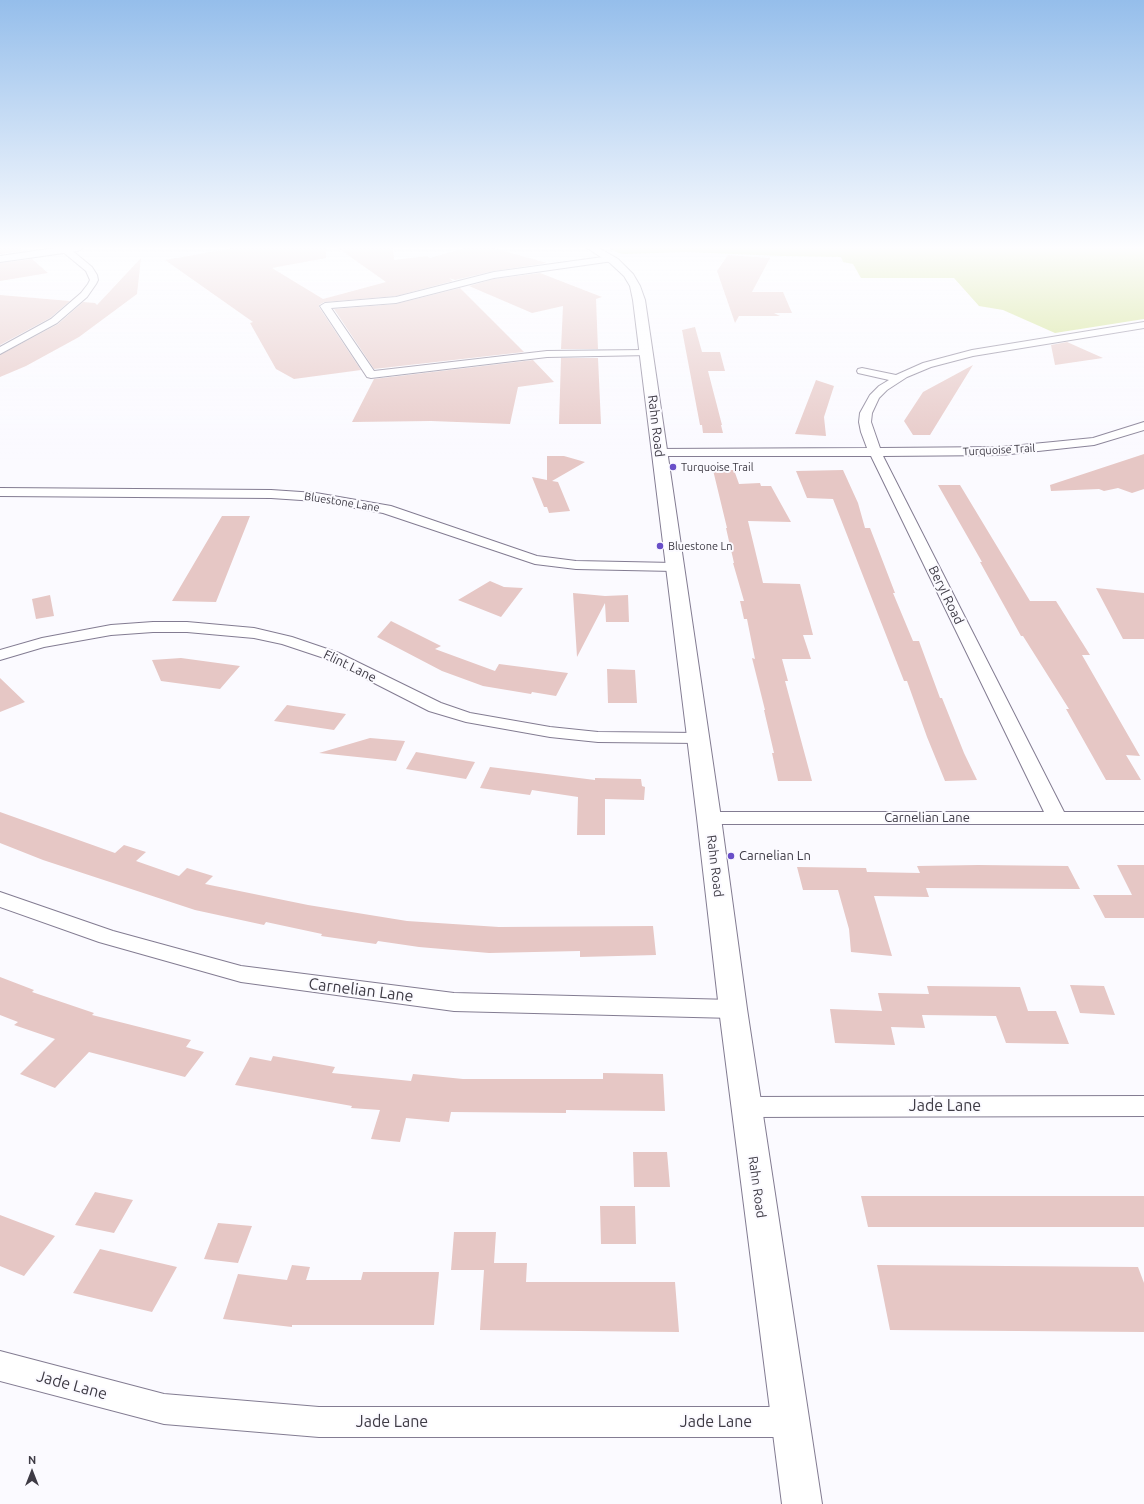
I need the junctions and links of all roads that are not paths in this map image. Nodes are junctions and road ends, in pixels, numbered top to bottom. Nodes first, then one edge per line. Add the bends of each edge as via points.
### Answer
1 (57, 318) edge
2 (333, 318) edge
3 (641, 318) edge
4 (1144, 325) edge
5 (0, 352) edge
6 (646, 353) junction
7 (862, 371) dead end
8 (897, 378) junction
9 (1144, 426) edge
10 (659, 452) junction
11 (875, 452) junction
12 (0, 492) edge
13 (674, 567) junction
14 (0, 655) edge
15 (698, 738) junction
16 (709, 818) junction
17 (1057, 818) junction
18 (1144, 818) edge
19 (0, 899) edge
20 (733, 1009) junction
21 (1144, 1106) edge
22 (746, 1107) junction
23 (0, 1366) edge
24 (790, 1422) junction
25 (802, 1504) edge

1 - 5 street
2 - 6 street via 372,375 547,354
3 - 6 street, Rahn Road
4 - 8 street, Beryl Road via 954,357
6 - 10 street, Rahn Road
7 - 8 street
8 - 11 street, Beryl Road via 874,397 866,413 867,432
9 - 11 street, Turquoise Trail via 1094,441 1048,447 982,451
10 - 11 street, Turquoise Trail
10 - 13 street, Rahn Road
11 - 17 street, Beryl Road
12 - 13 street, Bluestone Lane via 271,494 316,497 386,509 535,560 576,565
13 - 15 street, Rahn Road
14 - 15 street, Flint Lane via 42,643 111,630 187,627 246,632 286,640 333,656 409,696 466,717 550,732 598,737
15 - 16 street, Rahn Road
16 - 17 street, Carnelian Lane
16 - 20 street, Rahn Road
17 - 18 street, Carnelian Lane
19 - 20 street, Carnelian Lane via 107,937 241,974 454,1002
20 - 22 street, Rahn Road
21 - 22 street, Jade Lane
22 - 24 street, Rahn Road
23 - 24 street, Jade Lane via 164,1409 319,1422
24 - 25 street, Rahn Road

